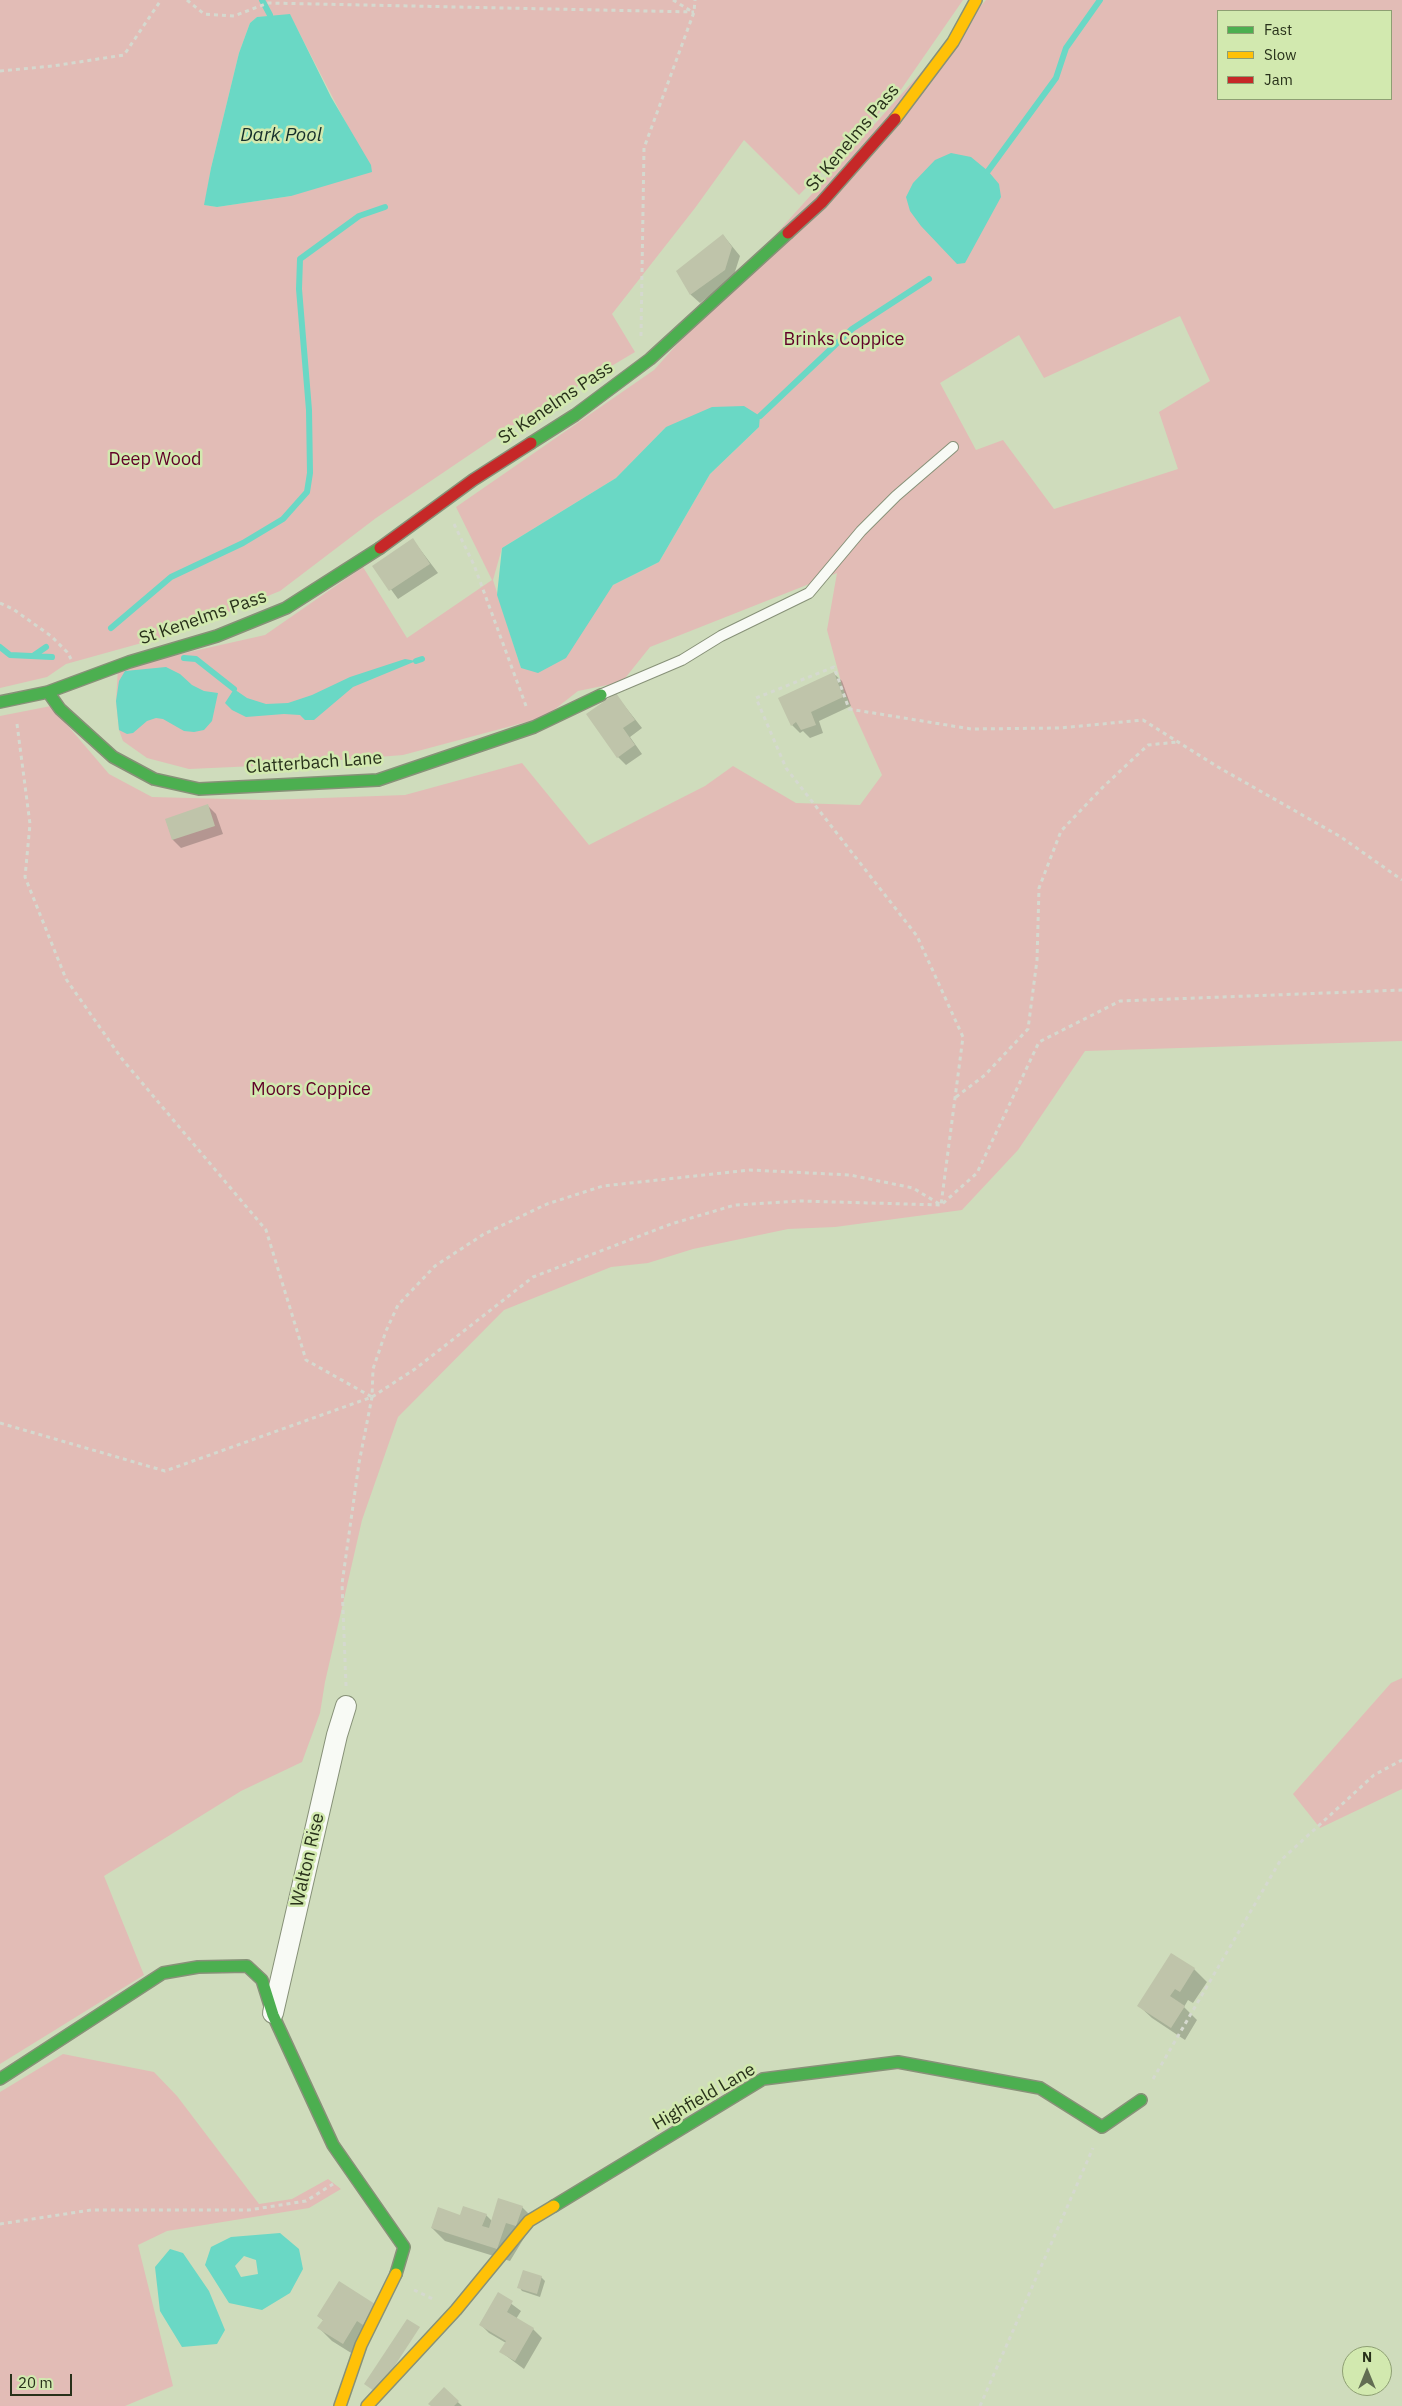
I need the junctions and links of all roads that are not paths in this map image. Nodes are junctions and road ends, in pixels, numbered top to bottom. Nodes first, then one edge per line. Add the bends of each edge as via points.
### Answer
1 (976, 0) edge
2 (952, 447) dead end
3 (48, 692) junction
4 (601, 695) joint
5 (0, 702) edge
6 (346, 1706) road end
7 (273, 2014) junction
8 (0, 2079) edge
9 (1141, 2100) road end
10 (340, 2406) edge
11 (367, 2406) edge

1 - 3 street, St Kenelms Pass via 953,42 892,123 821,203 650,359 575,415 495,465 360,563 286,608 216,636 129,662
2 - 4 lane via 868,524 809,592 721,636 682,660
3 - 4 street, Clatterbach Lane via 60,709 113,757 154,779 198,789 378,780 534,727
3 - 5 street, St Kenelms Pass
6 - 7 street, Walton Rise
7 - 8 street via 262,1980 247,1966 198,1967 163,1973
7 - 10 street via 332,2145 404,2247 394,2280 361,2345
9 - 11 street, Highfield Lane via 1102,2126 1040,2088 898,2062 763,2080 530,2221 456,2310

